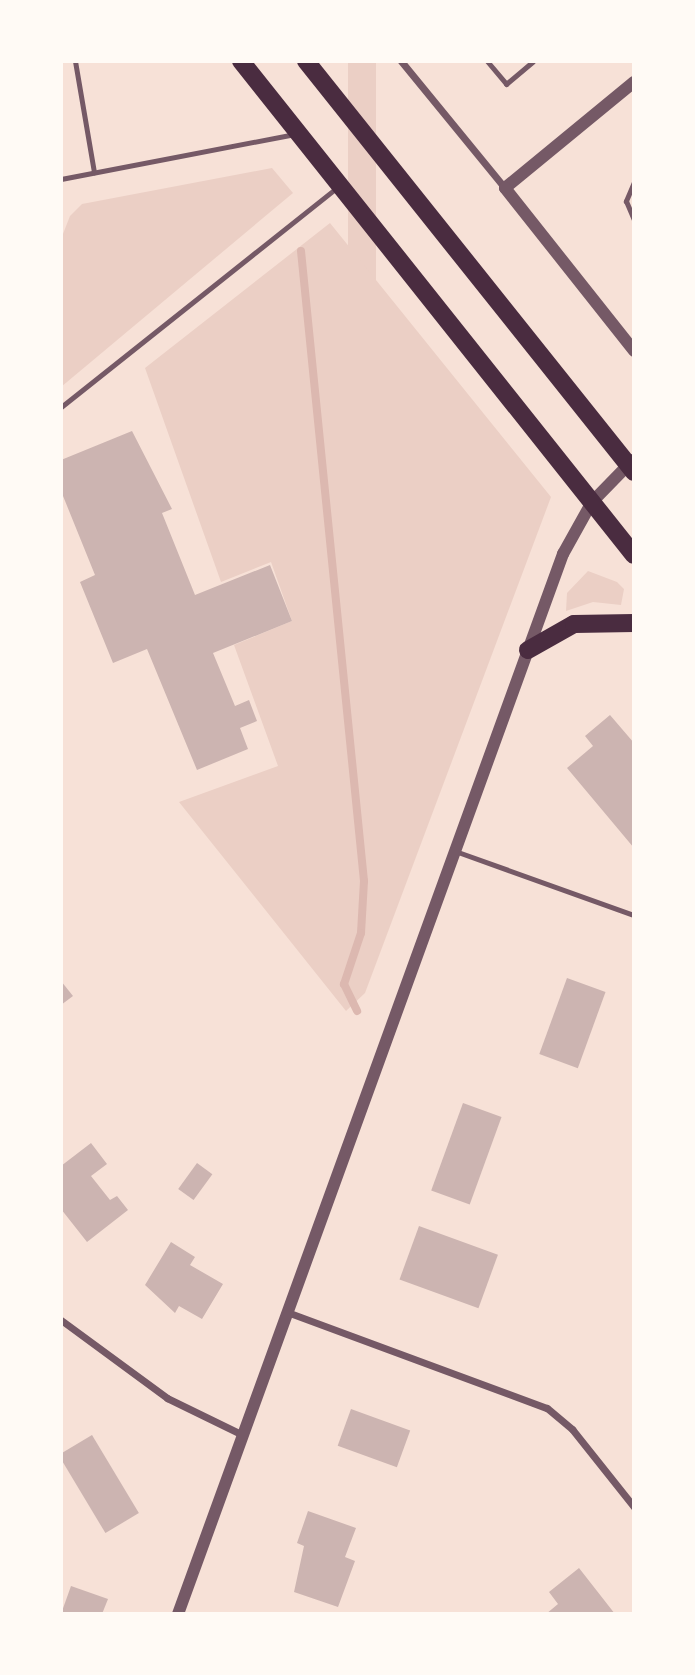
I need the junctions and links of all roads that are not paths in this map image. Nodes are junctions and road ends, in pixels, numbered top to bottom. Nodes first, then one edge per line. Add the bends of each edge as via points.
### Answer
1 (75, 61) edge
2 (241, 61) edge
3 (306, 61) edge
4 (401, 61) edge
5 (487, 61) edge
6 (533, 61) edge
7 (634, 82) edge
8 (297, 134) junction
9 (94, 172) junction
10 (61, 179) edge
11 (634, 182) edge
12 (339, 186) junction
13 (505, 188) junction
14 (634, 220) edge
15 (634, 351) edge
16 (61, 407) edge
17 (632, 465) edge
18 (592, 502) junction
19 (634, 555) edge
20 (634, 624) edge
21 (528, 650) junction
22 (455, 852) junction
23 (634, 915) edge
24 (287, 1312) junction
25 (61, 1321) edge
26 (243, 1435) junction
27 (634, 1507) edge
28 (178, 1614) edge

1 - 9 lane
2 - 8 main road
3 - 17 main road
4 - 13 street
5 - 6 lane via 506,84
7 - 13 street
8 - 9 lane
8 - 12 main road
9 - 10 lane
11 - 14 lane via 626,201
12 - 16 lane
12 - 18 main road
13 - 15 street
17 - 18 street
18 - 19 main road
18 - 21 street via 563,554
20 - 21 main road via 574,624
21 - 22 street
22 - 23 lane
22 - 24 street
24 - 26 street
24 - 27 street via 547,1408 572,1429
25 - 26 street via 167,1398
26 - 28 street

